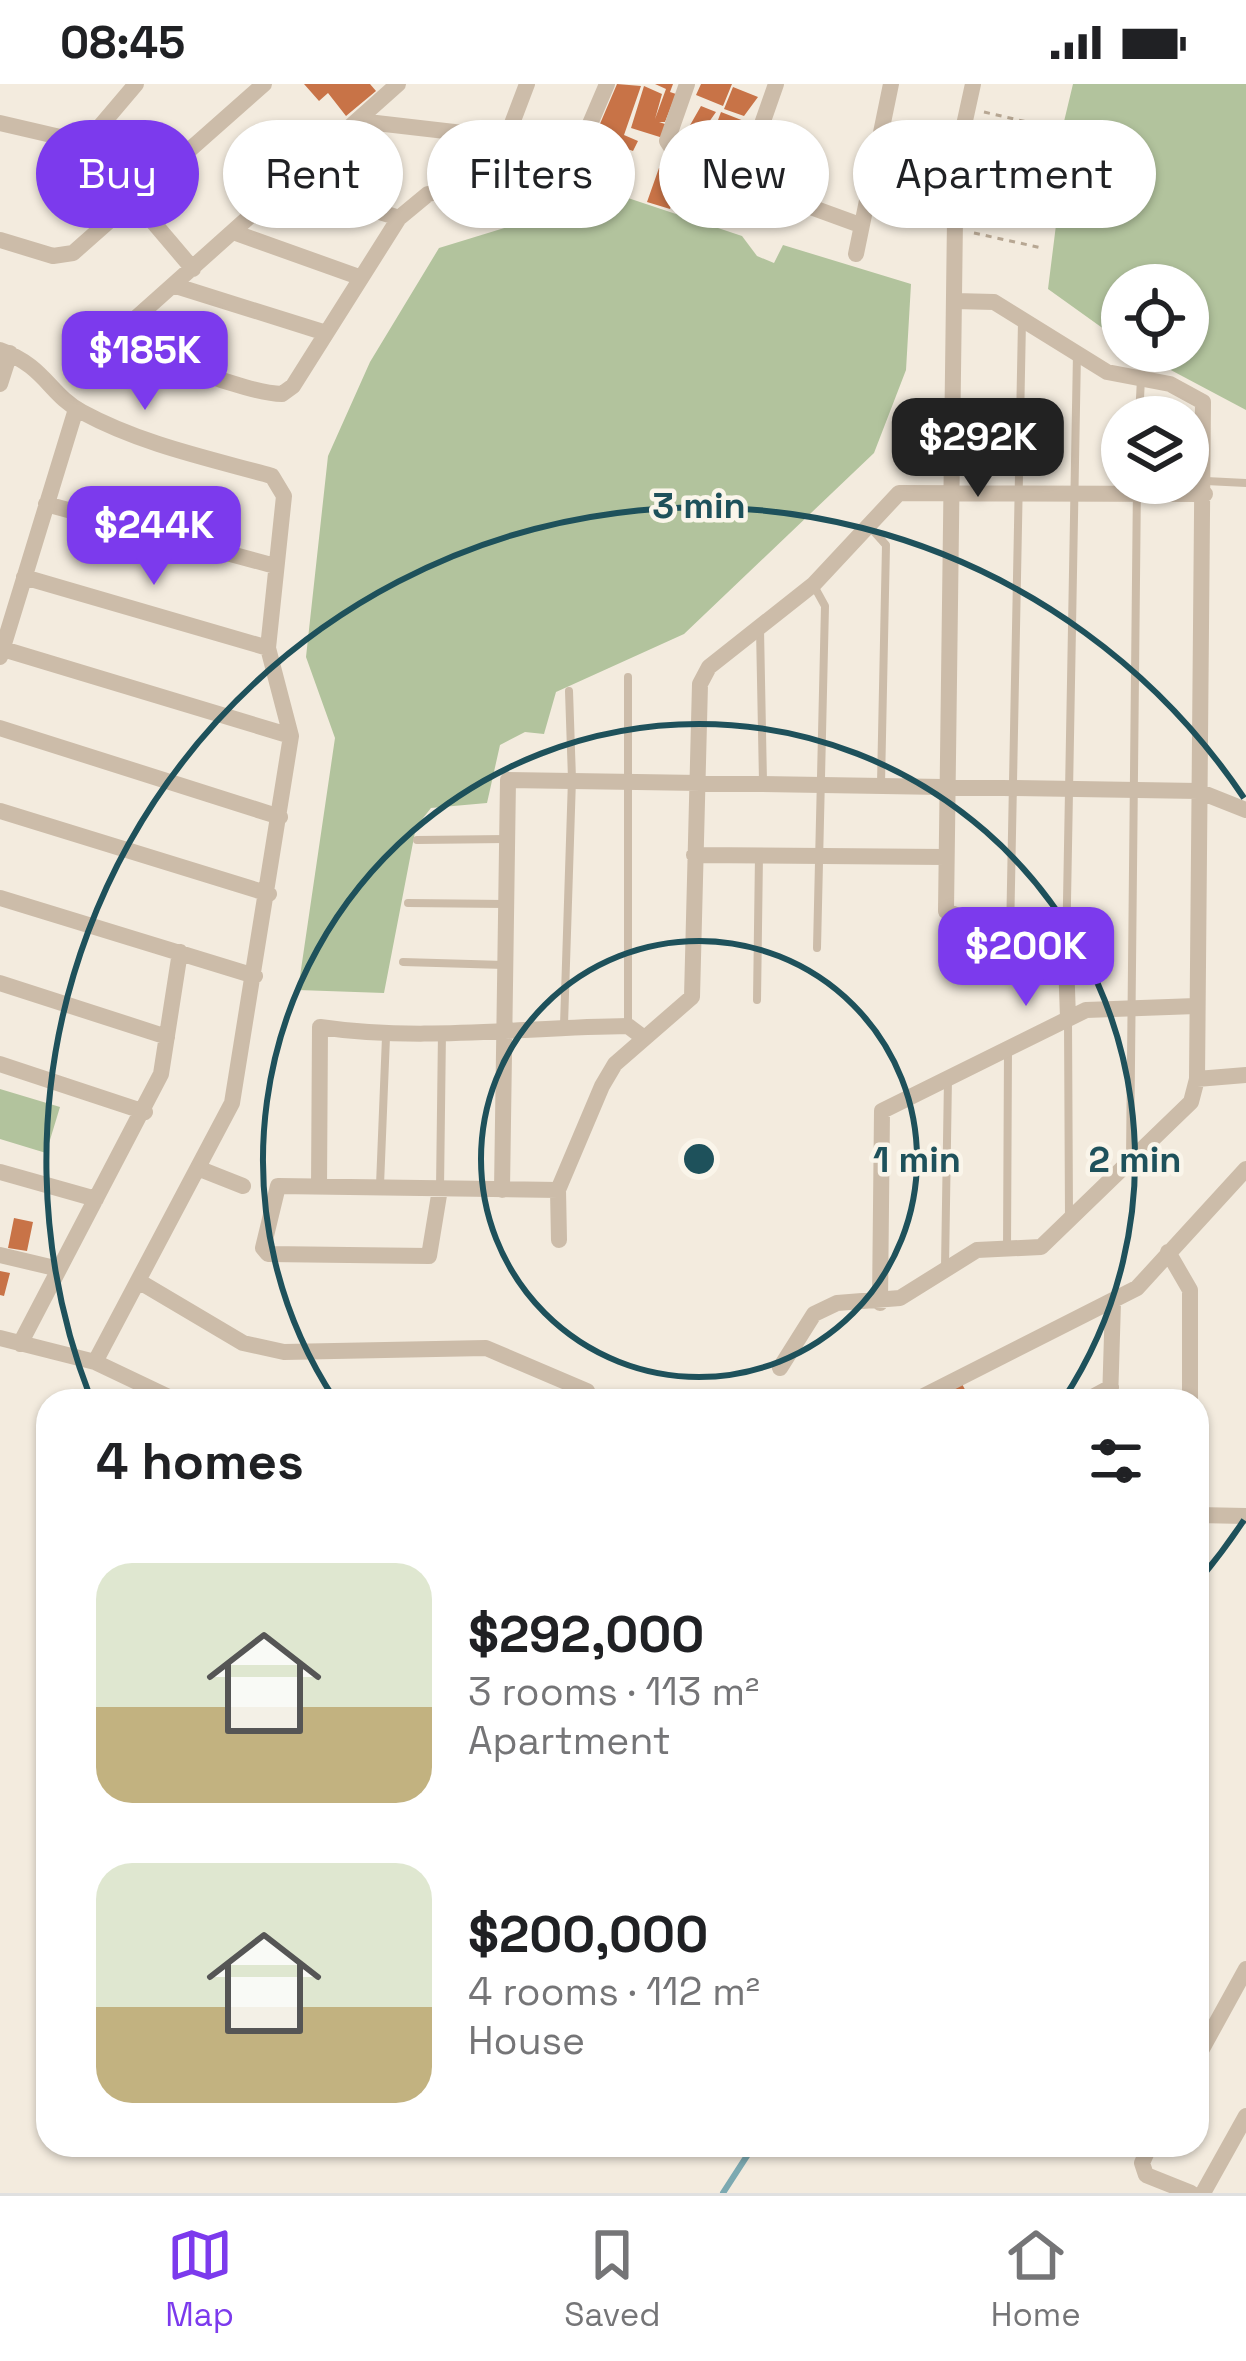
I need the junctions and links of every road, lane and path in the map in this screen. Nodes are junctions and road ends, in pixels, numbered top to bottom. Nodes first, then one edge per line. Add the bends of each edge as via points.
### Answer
1 (136, 84) edge
2 (264, 84) edge
3 (398, 84) edge
4 (526, 84) edge
5 (607, 84) edge
6 (687, 84) edge
7 (776, 84) edge
8 (891, 84) edge
9 (973, 84) edge
10 (968, 108) junction
11 (105, 120) edge
12 (359, 120) edge
13 (513, 120) edge
14 (592, 120) edge
15 (675, 120) edge
16 (763, 120) edge
17 (883, 120) edge
18 (966, 120) edge
19 (1019, 120) edge
20 (0, 123) edge
21 (36, 131) edge
22 (199, 142) edge
23 (427, 195) edge
24 (403, 215) edge
25 (102, 228) edge
26 (159, 228) edge
27 (237, 228) edge
28 (392, 228) edge
29 (860, 228) edge
30 (956, 228) edge
31 (956, 231) junction
32 (233, 232) junction
33 (0, 240) edge
34 (1042, 248) dead end
35 (856, 254) dead end
36 (193, 269) junction
37 (359, 277) junction
38 (176, 286) junction
39 (955, 301) junction
40 (1022, 320) junction
41 (326, 333) junction
42 (5, 351) edge
43 (1077, 352) junction
44 (1141, 377) junction
45 (0, 384) edge
46 (1140, 396) edge
47 (1192, 396) edge
48 (76, 409) junction
49 (1246, 483) edge
50 (1209, 488) edge
51 (1101, 492) edge
52 (952, 494) junction
53 (1016, 494) junction
54 (1075, 494) junction
55 (46, 504) junction
56 (1137, 504) edge
57 (1206, 504) edge
58 (868, 525) junction
59 (275, 566) junction
60 (24, 577) junction
61 (814, 584) junction
62 (760, 627) junction
63 (268, 649) junction
64 (1, 653) edge
65 (628, 677) dead end
66 (568, 691) dead end
67 (0, 728) edge
68 (291, 736) junction
69 (572, 779) junction
70 (631, 779) junction
71 (695, 781) junction
72 (763, 782) junction
73 (821, 783) junction
74 (881, 784) junction
75 (946, 786) junction
76 (1013, 789) junction
77 (1072, 789) junction
78 (1131, 790) junction
79 (1198, 791) junction
80 (1246, 810) edge
81 (0, 811) edge
82 (280, 817) junction
83 (507, 839) junction
84 (418, 840) dead end
85 (759, 854) junction
86 (819, 854) junction
87 (694, 855) junction
88 (946, 857) junction
89 (268, 894) junction
90 (0, 898) edge
91 (408, 903) dead end
92 (506, 904) junction
93 (1010, 936) junction
94 (817, 948) dead end
95 (180, 952) junction
96 (1066, 960) junction
97 (403, 962) dead end
98 (506, 965) junction
99 (255, 976) junction
100 (0, 983) edge
101 (757, 1000) dead end
102 (1196, 1006) junction
103 (1130, 1007) junction
104 (1068, 1018) junction
105 (628, 1026) junction
106 (563, 1027) junction
107 (505, 1028) junction
108 (442, 1030) junction
109 (166, 1037) junction
110 (386, 1037) junction
111 (644, 1038) junction
112 (1008, 1048) junction
113 (0, 1064) edge
114 (1246, 1075) edge
115 (947, 1077) junction
116 (1197, 1078) junction
117 (145, 1112) junction
118 (1130, 1167) junction
119 (200, 1169) junction
120 (1246, 1169) edge
121 (0, 1172) edge
122 (243, 1186) dead end
123 (320, 1187) junction
124 (380, 1188) junction
125 (440, 1189) junction
126 (502, 1190) junction
127 (558, 1190) junction
128 (96, 1198) junction
129 (1069, 1225) junction
130 (559, 1240) dead end
131 (1007, 1250) junction
132 (1168, 1252) junction
133 (0, 1255) edge
134 (59, 1269) junction
135 (945, 1269) junction
136 (140, 1282) junction
137 (1114, 1302) junction
138 (880, 1303) junction
139 (0, 1338) edge
140 (20, 1343) junction
141 (94, 1362) junction
142 (780, 1368) dead end
143 (143, 1389) edge
144 (584, 1389) edge
145 (938, 1389) edge
146 (1110, 1389) edge
147 (1190, 1389) edge
148 (1209, 1515) edge
149 (1246, 1516) edge
150 (1246, 1969) edge
151 (1209, 2036) edge
152 (1246, 2116) edge
153 (1145, 2157) edge
154 (1191, 2193) edge
155 (1203, 2193) edge

1 - 11 street
2 - 22 street
3 - 12 street
4 - 13 street
5 - 14 street
6 - 15 street
7 - 16 street
8 - 17 street
9 - 10 street
10 - 18 street
10 - 19 path
20 - 21 street
23 - 24 street
25 - 33 street via 73,253 53,256
26 - 36 street
27 - 32 street
28 - 37 street
29 - 35 street
30 - 31 street
31 - 34 path
31 - 39 street
32 - 36 street
32 - 37 street
36 - 38 street
37 - 41 street
38 - 41 street
38 - 41 street via 127,326 134,338 164,357 272,393 293,386
39 - 40 street via 994,302
39 - 52 street
40 - 43 street
40 - 53 lane
42 - 45 street
42 - 48 street via 32,362
43 - 44 street via 1107,372
43 - 54 lane
44 - 46 lane
44 - 47 street
48 - 55 street
48 - 59 street via 144,441 272,476 281,485
49 - 50 lane
51 - 54 street
52 - 53 street
52 - 58 street via 899,494
52 - 75 street
53 - 54 street
53 - 76 lane
54 - 77 lane
55 - 59 street
55 - 60 street
56 - 78 lane
57 - 79 street
58 - 61 street
58 - 74 lane via 886,545
59 - 63 street
60 - 63 street
60 - 64 street
61 - 62 street
61 - 73 lane via 825,606
62 - 71 street via 703,675
62 - 72 lane
63 - 68 street
64 - 68 street
65 - 70 lane
66 - 69 lane
67 - 82 street
68 - 82 street
69 - 70 street
69 - 83 street via 508,780
69 - 106 lane
70 - 71 street
70 - 105 lane
71 - 72 street
71 - 87 street
72 - 73 street
73 - 74 street
73 - 86 lane
74 - 75 street
75 - 76 street
75 - 88 street
76 - 77 street
76 - 93 lane
77 - 78 street
77 - 96 lane
78 - 79 street
78 - 103 lane
79 - 80 street
79 - 102 street
81 - 89 street
82 - 89 street
83 - 84 lane
83 - 92 street
85 - 86 street
85 - 87 street
85 - 101 lane
86 - 88 street
86 - 94 lane
87 - 111 street via 692,997
88 - 93 street via 949,917
89 - 99 street
90 - 95 street
91 - 92 lane
92 - 98 street
93 - 96 street
95 - 99 street
95 - 109 street
96 - 104 street
97 - 98 lane
98 - 107 street
99 - 119 street via 232,1102
100 - 109 street
102 - 103 street
102 - 116 street
103 - 104 street
103 - 118 lane
104 - 112 street
104 - 129 lane
105 - 106 street
105 - 111 street
106 - 107 street
107 - 108 street
107 - 126 street
108 - 110 street
108 - 125 lane
109 - 117 street
110 - 123 street via 320,1027
110 - 124 lane
111 - 127 street via 602,1086
112 - 115 street
112 - 131 lane
113 - 117 street
114 - 116 street
115 - 135 lane
115 - 138 street via 881,1111
116 - 118 street via 1191,1102
117 - 128 street
118 - 129 street
119 - 122 street
119 - 136 street
120 - 132 street
121 - 128 street
123 - 124 street
123 - 125 street via 278,1186 265,1252 429,1256
124 - 125 street
125 - 126 street
126 - 127 street
127 - 130 street
128 - 134 street
129 - 131 street via 1041,1247
131 - 135 street via 977,1250
132 - 137 street
132 - 147 street via 1190,1290
133 - 134 street
134 - 140 street
135 - 138 street
136 - 141 street
136 - 144 street via 243,1342 284,1352 486,1348
137 - 145 street
137 - 146 street
138 - 142 street via 837,1303 814,1314
139 - 140 street
140 - 141 street
141 - 143 street
148 - 149 street
150 - 151 street
152 - 155 street
153 - 154 street via 1146,2174

